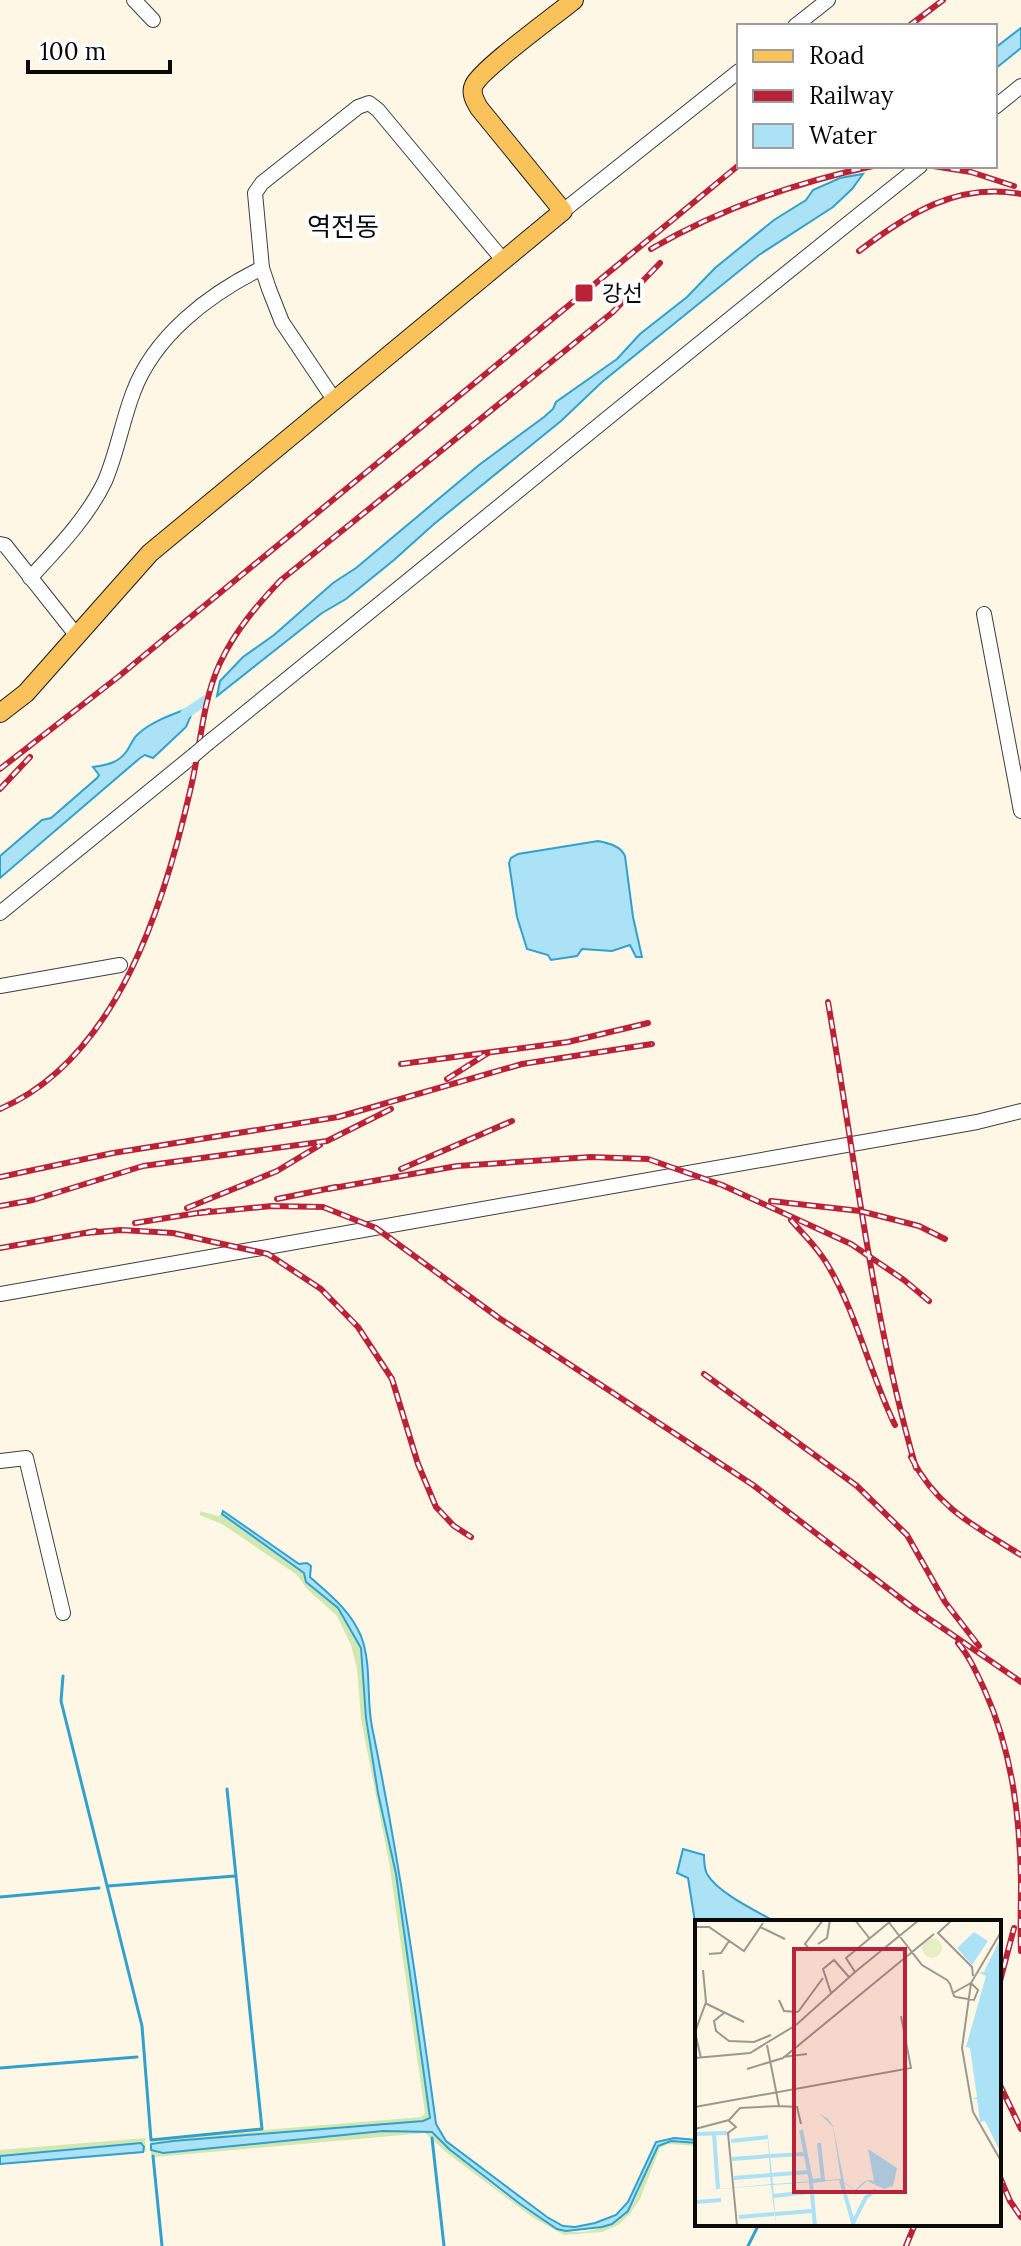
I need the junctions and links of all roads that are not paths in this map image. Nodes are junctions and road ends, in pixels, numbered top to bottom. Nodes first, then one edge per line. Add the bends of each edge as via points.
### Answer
1 (134, 0) edge
2 (574, 0) edge
3 (828, 0) edge
4 (153, 20) dead end
5 (798, 24) edge
6 (737, 73) edge
7 (1021, 86) edge
8 (997, 105) edge
9 (917, 168) edge
10 (563, 211) junction
11 (503, 260) junction
12 (262, 268) junction
13 (335, 401) junction
14 (0, 544) edge
15 (30, 578) junction
16 (984, 614) dead end
17 (77, 636) junction
18 (0, 713) edge
19 (1021, 811) edge
20 (0, 913) edge
21 (120, 965) dead end
22 (0, 986) edge
23 (1021, 1111) edge
24 (0, 1294) edge
25 (0, 1461) edge
26 (63, 1613) dead end

1 - 4 street
2 - 10 main road via 480,77 472,92 479,108
3 - 5 street
6 - 10 street
7 - 8 street
9 - 20 street, bridge
10 - 11 main road
11 - 12 street via 369,103 255,193
11 - 13 main road
12 - 13 street via 282,322
12 - 15 street via 218,292 155,354 133,393 94,501
13 - 17 main road via 150,553
14 - 15 street
15 - 17 street
16 - 19 street
17 - 18 main road via 26,693
21 - 22 street
23 - 24 street
25 - 26 street via 26,1458

